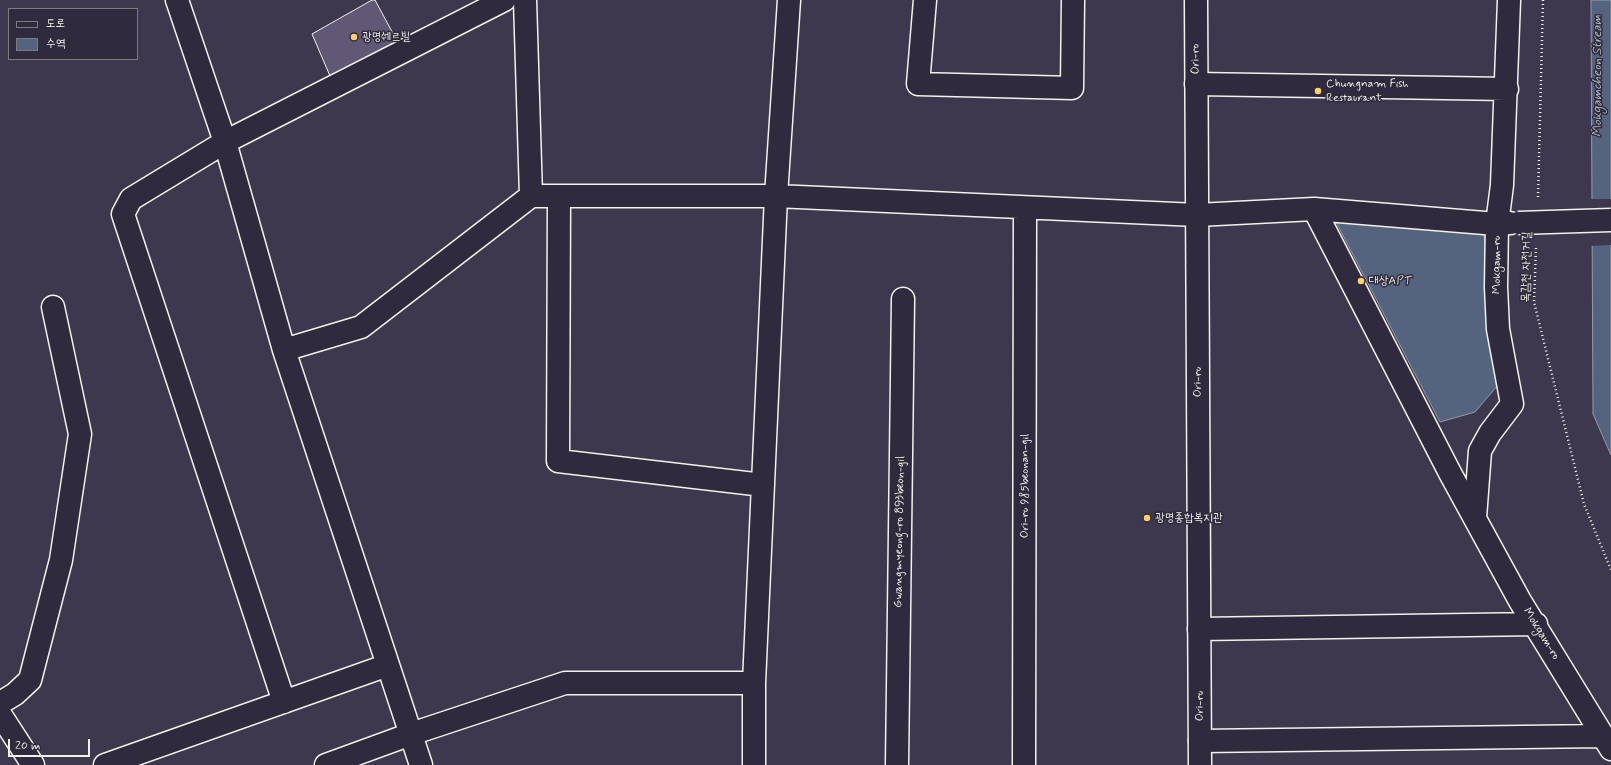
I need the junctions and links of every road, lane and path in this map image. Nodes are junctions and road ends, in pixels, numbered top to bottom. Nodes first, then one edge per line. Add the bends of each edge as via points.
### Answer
1 (177, 0) edge
2 (504, 0) edge
3 (525, 0) edge
4 (789, 0) edge
5 (925, 0) edge
6 (1073, 0) edge
7 (1196, 0) edge
8 (1509, 0) edge
9 (1543, 0) edge
10 (1196, 84) junction
11 (1507, 89) junction
12 (225, 142) junction
13 (531, 196) junction
14 (559, 196) junction
15 (776, 196) junction
16 (1537, 201) dead end
17 (1026, 208) junction
18 (1314, 209) junction
19 (1197, 215) junction
20 (1611, 220) edge
21 (1507, 224) junction
22 (1536, 240) dead end
23 (903, 299) dead end
24 (53, 307) dead end
25 (284, 350) junction
26 (763, 484) junction
27 (1475, 518) junction
28 (1611, 570) edge
29 (1536, 624) junction
30 (1199, 629) junction
31 (388, 665) junction
32 (754, 683) junction
33 (284, 702) junction
34 (0, 703) edge
35 (0, 714) edge
36 (411, 734) junction
37 (1200, 741) junction
38 (1607, 742) edge
39 (33, 765) edge
40 (106, 765) edge
41 (326, 765) edge
42 (421, 765) edge
43 (754, 765) edge
44 (897, 765) edge
45 (1024, 765) edge
46 (1200, 765) edge

1 - 12 street
2 - 12 street
3 - 13 street
4 - 15 street
5 - 6 street via 918,84 1072,88
7 - 10 street, Ori-ro
8 - 11 street, Mokgam-ro
9 - 16 path
10 - 11 street
10 - 19 street, Ori-ro
11 - 21 street, Mokgam-ro via 1502,185
12 - 25 street
12 - 33 street via 132,198 123,214
13 - 14 street
13 - 25 street via 361,327
14 - 15 street
14 - 26 street via 558,461
15 - 17 street
15 - 26 street
17 - 19 street
17 - 45 street, Ori-ro 985beonan-gil
18 - 19 street
18 - 21 street
18 - 27 street, Mokgam-ro
19 - 30 street, Ori-ro
20 - 21 street, bridge
21 - 27 street, Mokgam-ro via 1496,287 1498,329 1512,404 1480,451
22 - 28 path, 목감천 자전거길 via 1534,302 1584,504
23 - 44 street, Gwangmyeong-ro 893beon-gil
24 - 34 street via 80,434 61,560 30,680
25 - 31 street
26 - 32 street
27 - 29 street, Mokgam-ro via 1520,601
29 - 30 street
29 - 38 street, Mokgam-ro
30 - 37 street, Ori-ro
31 - 33 street
31 - 36 street
32 - 36 street via 565,683
32 - 43 street
33 - 40 street
35 - 39 street
36 - 41 street
36 - 42 street
37 - 38 street
37 - 46 street, Ori-ro

